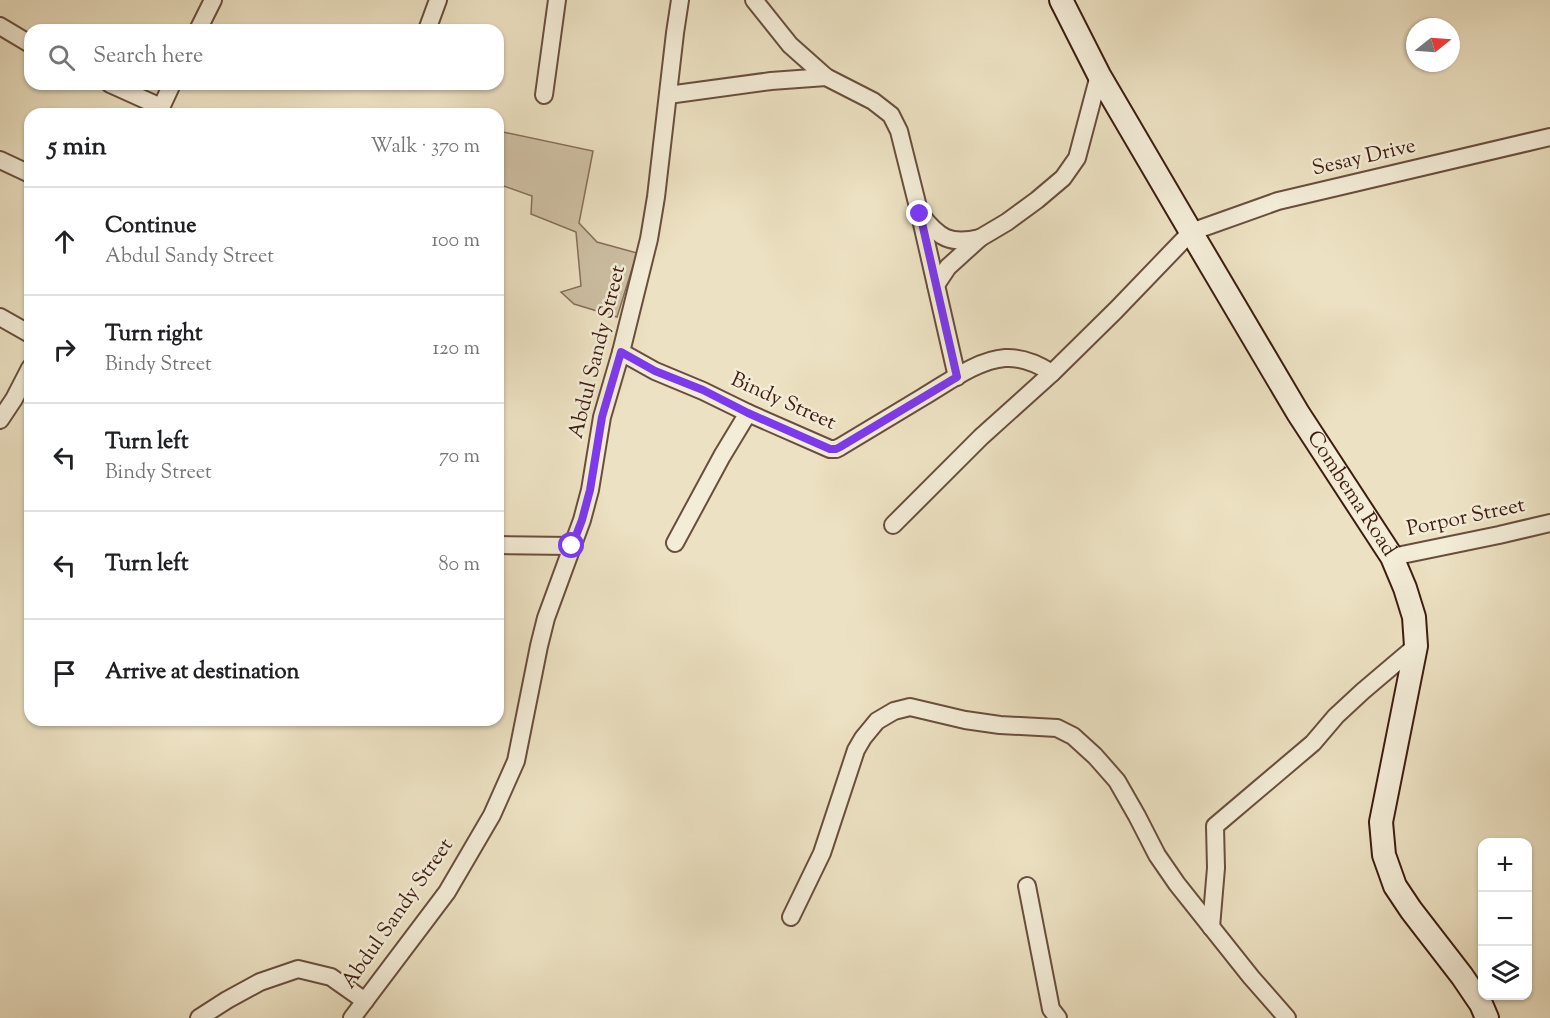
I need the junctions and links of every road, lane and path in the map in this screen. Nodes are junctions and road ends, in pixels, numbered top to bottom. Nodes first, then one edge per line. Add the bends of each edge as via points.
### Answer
1 (213, 0) edge
2 (438, 0) edge
3 (557, 0) edge
4 (680, 0) edge
5 (754, 0) edge
6 (1060, 0) edge
7 (201, 24) edge
8 (429, 24) edge
9 (0, 26) edge
10 (24, 40) edge
11 (1100, 75) junction
12 (826, 77) junction
13 (121, 90) edge
14 (169, 90) edge
15 (543, 95) dead end
16 (668, 95) junction
17 (154, 108) edge
18 (161, 108) edge
19 (1550, 137) edge
20 (0, 160) edge
21 (24, 171) edge
22 (920, 214) junction
23 (1191, 232) junction
24 (980, 237) junction
25 (936, 285) junction
26 (0, 317) edge
27 (24, 331) edge
28 (621, 352) junction
29 (1052, 373) junction
30 (957, 377) junction
31 (24, 380) edge
32 (748, 413) junction
33 (0, 420) edge
34 (1550, 523) edge
35 (893, 525) dead end
36 (675, 543) dead end
37 (504, 544) edge
38 (572, 546) junction
39 (1392, 557) junction
40 (1416, 646) junction
41 (1027, 886) dead end
42 (792, 917) dead end
43 (1210, 927) junction
44 (365, 1001) junction
45 (199, 1018) edge
46 (352, 1018) edge
47 (1058, 1018) edge
48 (1287, 1018) edge
49 (1487, 1018) edge

1 - 7 street
2 - 8 street
3 - 15 street
4 - 16 street, Abdul Sandy Street
5 - 12 street via 790,45
6 - 11 street, Combema Road
9 - 10 street
11 - 23 street, Combema Road
11 - 24 street via 1077,158 1063,178 1007,222
12 - 16 street
12 - 22 street via 873,101 891,115 900,131
13 - 17 street
14 - 18 street
16 - 28 street, Abdul Sandy Street via 649,239
19 - 23 street, Sesay Drive via 1278,201
20 - 21 street
22 - 24 street via 934,231 948,239 964,242
22 - 25 street
23 - 29 street
23 - 39 street, Combema Road via 1298,412
24 - 25 street via 948,267
25 - 30 street
26 - 27 street
28 - 32 street, Bindy Street
28 - 38 street, Abdul Sandy Street via 602,417 590,490
29 - 30 street, Bindy Street via 1036,363 1007,358 994,359
29 - 35 street
30 - 32 street, Bindy Street via 836,449
31 - 33 street
32 - 36 street
34 - 39 street, Porpor Street
37 - 38 street
38 - 44 street, Abdul Sandy Street via 538,646 516,761 505,788 447,892
39 - 40 street, Combema Road via 1406,588
40 - 43 street via 1336,716 1313,743 1215,826 1216,868
40 - 49 street, Combema Road via 1381,822 1384,855 1395,886 1462,976
41 - 47 street via 1051,1009
42 - 43 street via 822,853 862,738 877,722 910,706 988,724 1057,728 1073,736 1117,781 1157,855
43 - 48 street
44 - 45 street via 331,977 298,969 260,982
44 - 46 street, Abdul Sandy Street

